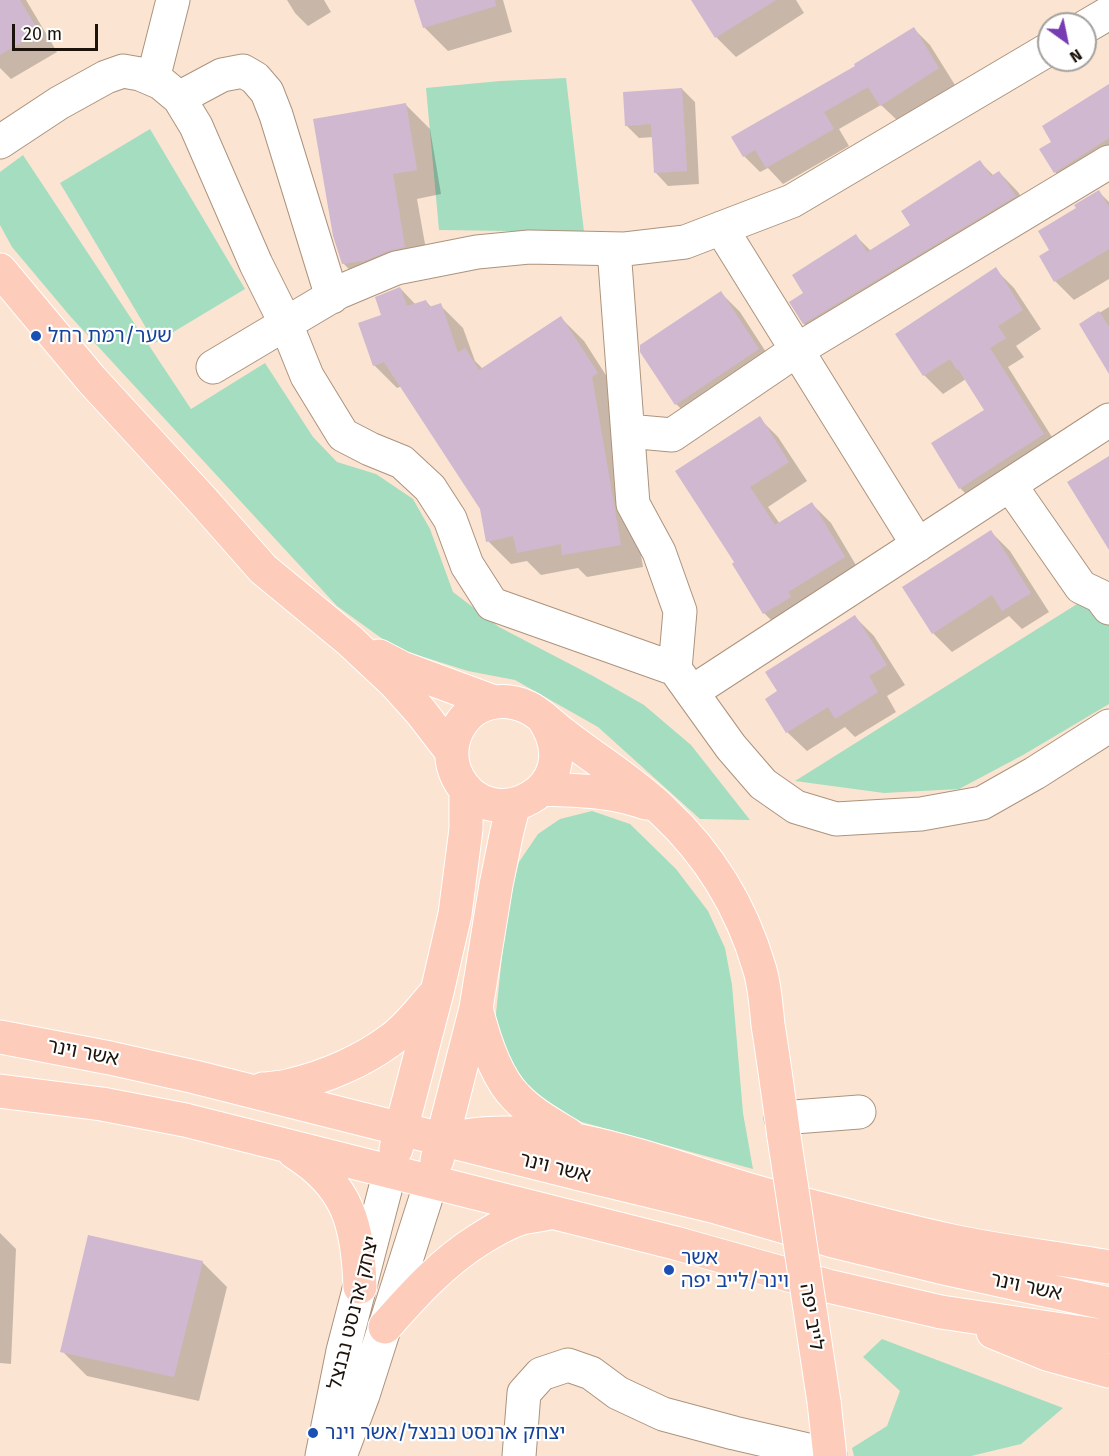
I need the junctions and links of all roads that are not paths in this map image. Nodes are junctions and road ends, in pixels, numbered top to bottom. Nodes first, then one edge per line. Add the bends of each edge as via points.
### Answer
1 (173, 0) edge
2 (1037, 56) edge
3 (153, 79) junction
4 (179, 98) junction
5 (0, 142) edge
6 (1109, 162) edge
7 (721, 228) junction
8 (614, 249) junction
9 (0, 270) edge
10 (332, 297) junction
11 (286, 324) junction
12 (797, 350) junction
13 (213, 367) dead end
14 (1109, 420) edge
15 (628, 431) junction
16 (1010, 485) junction
17 (918, 545) junction
18 (1109, 608) edge
19 (349, 640) junction
20 (683, 680) junction
21 (494, 702) junction
22 (543, 718) junction
23 (1109, 726) edge
24 (452, 751) junction
25 (466, 789) junction
26 (528, 797) junction
27 (662, 810) junction
28 (436, 992) junction
29 (476, 1008) junction
30 (0, 1037) edge
31 (248, 1090) junction
32 (0, 1091) edge
33 (859, 1112) dead end
34 (783, 1128) junction
35 (402, 1129) junction
36 (442, 1139) junction
37 (578, 1140) junction
38 (279, 1144) junction
39 (390, 1172) junction
40 (431, 1182) junction
41 (553, 1213) junction
42 (1109, 1267) edge
43 (360, 1287) junction
44 (1109, 1304) edge
45 (941, 1312) junction
46 (385, 1327) junction
47 (1109, 1337) edge
48 (1109, 1371) edge
49 (322, 1456) edge
50 (340, 1456) edge
51 (519, 1456) edge
52 (830, 1456) edge

1 - 3 street
2 - 7 street via 792,201
3 - 4 street
3 - 5 street via 123,71 105,77
4 - 10 street via 222,75 243,71 267,92
4 - 11 street via 196,126
6 - 12 street
7 - 8 street via 685,242
7 - 12 street
8 - 10 street via 529,247 477,252 396,268
8 - 15 street
9 - 19 main road via 91,379 263,569
10 - 11 street
11 - 13 street
11 - 20 street via 307,376 343,435 402,462 429,488 450,519 467,565 492,604
12 - 15 street via 672,435
12 - 17 street
14 - 16 street
15 - 20 street via 633,504 659,552 680,611
16 - 17 street
16 - 18 street via 1081,587 1100,596
17 - 20 street
19 - 21 main road via 402,668
19 - 24 main road via 395,683
20 - 23 street via 763,784 796,807 836,819 921,814 981,803
21 - 22 main road via 529,707
21 - 24 main road via 481,706 460,724
22 - 26 main road via 556,746 556,761 550,776
22 - 27 main road, לייב יפה
24 - 25 main road via 453,765
25 - 26 main road via 476,798 501,806
25 - 28 main road via 464,856
26 - 27 main road via 606,792
26 - 29 main road via 507,831
27 - 34 main road, לייב יפה via 707,859 726,888 760,968
28 - 31 main road via 411,1022 374,1051 319,1078
28 - 35 main road
29 - 36 main road
29 - 37 main road via 488,1049 515,1097 536,1115
30 - 31 main road, אשר וינר
31 - 35 main road, אשר וינר
32 - 38 main road, אשר וינר via 112,1106
33 - 34 street
34 - 52 main road, לייב יפה, bridge
35 - 36 main road, אשר וינר
35 - 39 main road
36 - 37 main road via 500,1132
36 - 40 main road
36 - 44 main road, אשר וינר via 712,1206 833,1241
37 - 42 main road via 862,1220 953,1241
38 - 39 main road, אשר וינר
38 - 43 main road via 315,1166 339,1194 353,1226
39 - 40 main road, אשר וינר
39 - 43 street, יצחק ארנסט נבנצל
40 - 41 main road, אשר וינר
40 - 46 street, יצחק ארנסט נבנצל
41 - 45 main road, אשר וינר
41 - 46 main road via 496,1229 465,1249
43 - 49 street, יצחק ארנסט נבנצל
45 - 47 main road, אשר וינר
45 - 48 main road via 1047,1354
46 - 50 street, יצחק ארנסט נבנצל
51 - 52 street via 524,1394 542,1374 568,1365 591,1373 618,1393 663,1414

